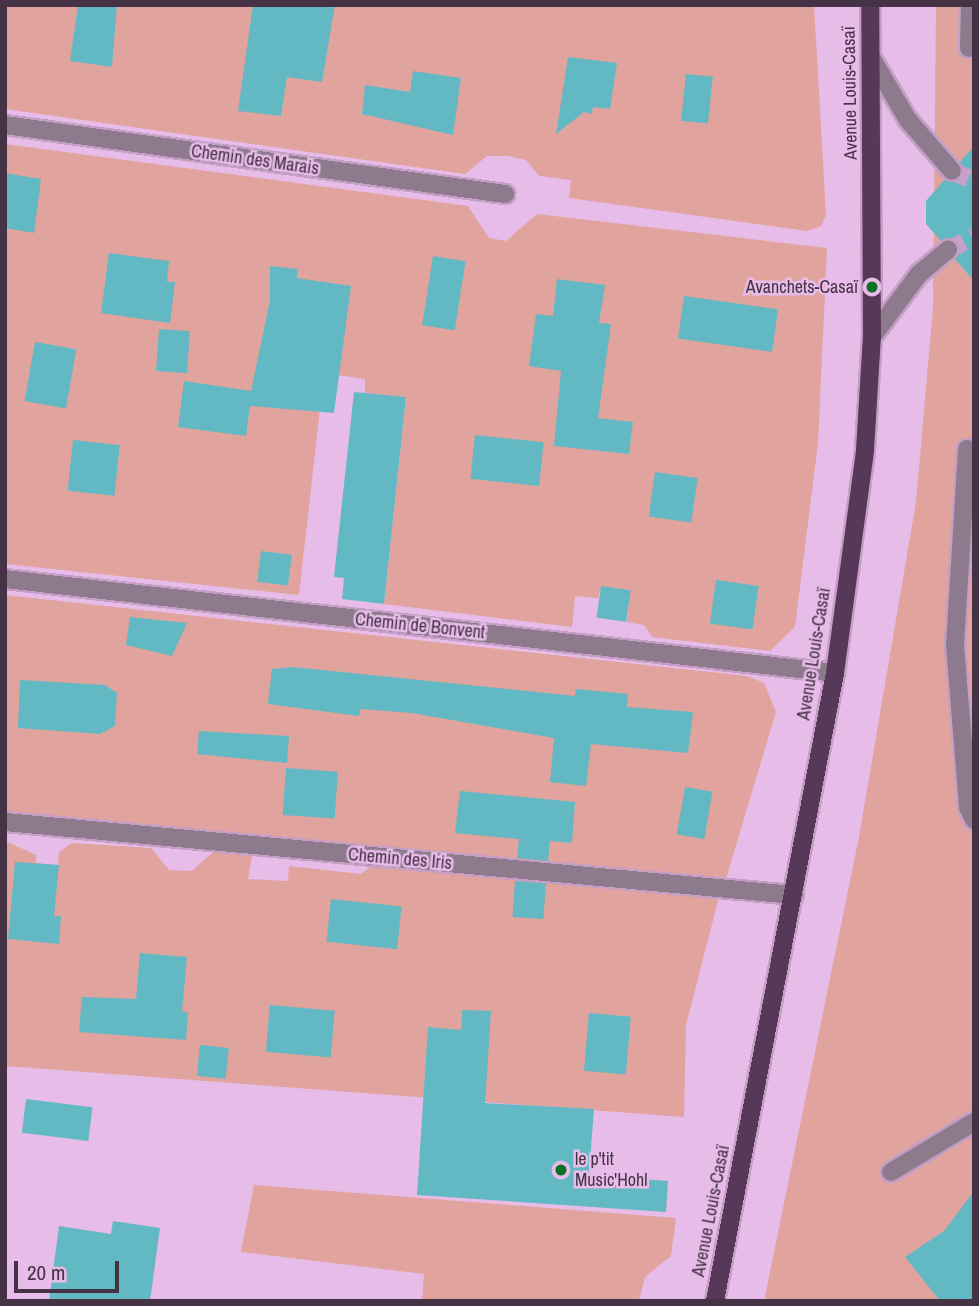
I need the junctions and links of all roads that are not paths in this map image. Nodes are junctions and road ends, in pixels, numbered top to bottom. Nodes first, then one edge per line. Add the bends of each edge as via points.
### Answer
1 (870, 5) edge
2 (970, 5) edge
3 (969, 48) dead end
4 (872, 57) junction
5 (5, 125) edge
6 (952, 171) tunnel mouth
7 (505, 194) dead end
8 (948, 250) tunnel mouth
9 (872, 337) junction
10 (967, 450) dead end
11 (5, 579) edge
12 (835, 673) junction
13 (974, 820) edge
14 (5, 822) edge
15 (794, 895) junction
16 (974, 1122) edge
17 (891, 1172) dead end
18 (715, 1301) edge

1 - 4 main road, Avenue Louis-Casaï
2 - 3 street
4 - 6 street via 908,120
4 - 9 main road, Avenue Louis-Casaï
5 - 7 street, Chemin des Marais
8 - 9 street via 919,274
9 - 12 main road, Avenue Louis-Casaï via 865,450
10 - 13 street via 955,645
11 - 12 street, Chemin de Bonvent
12 - 15 main road, Avenue Louis-Casaï
14 - 15 street, Chemin des Iris
15 - 18 main road, Avenue Louis-Casaï
16 - 17 street

